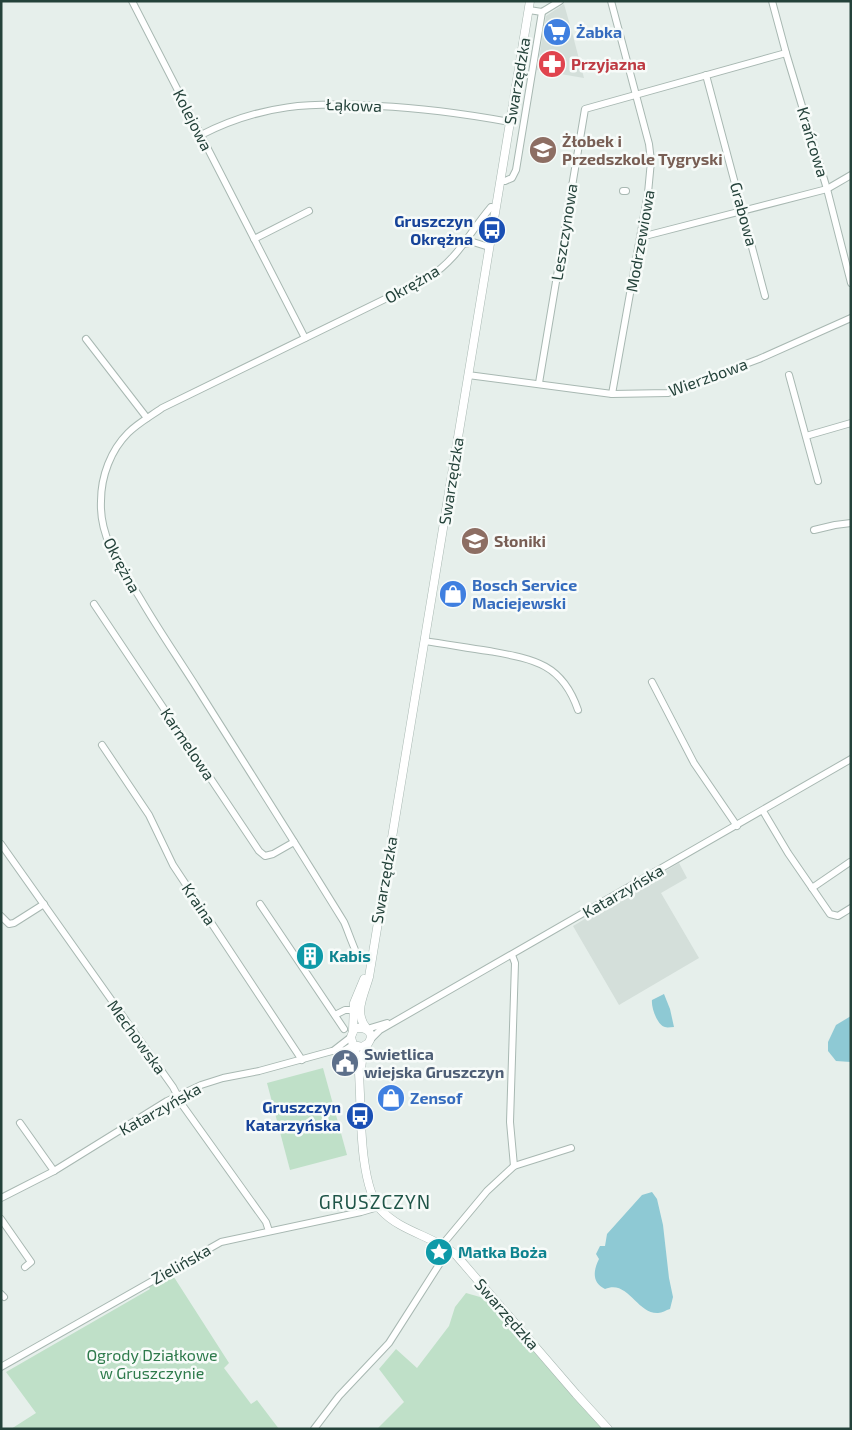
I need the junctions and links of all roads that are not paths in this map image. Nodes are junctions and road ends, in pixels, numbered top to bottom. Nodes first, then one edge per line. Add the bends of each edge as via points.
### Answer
1 (132, 1) edge
2 (560, 1) edge
3 (611, 1) edge
4 (772, 1) edge
5 (530, 6) edge
6 (542, 12) junction
7 (786, 53) junction
8 (706, 76) junction
9 (636, 94) junction
10 (510, 122) junction
11 (201, 135) junction
12 (505, 152) junction
13 (518, 154) junction
14 (851, 176) edge
15 (500, 181) junction
16 (827, 188) junction
17 (496, 208) junction
18 (309, 210) dead end
19 (742, 210) junction
20 (641, 237) junction
21 (254, 239) junction
22 (465, 244) junction
23 (489, 247) junction
24 (851, 283) edge
25 (765, 296) dead end
26 (851, 318) edge
27 (305, 338) junction
28 (86, 339) dead end
29 (468, 374) junction
30 (789, 375) dead end
31 (539, 383) junction
32 (612, 394) junction
33 (147, 418) junction
34 (851, 423) edge
35 (806, 436) junction
36 (818, 480) dead end
37 (851, 523) edge
38 (814, 530) dead end
39 (94, 604) dead end
40 (424, 641) junction
41 (652, 682) dead end
42 (578, 710) dead end
43 (102, 744) dead end
44 (851, 759) edge
45 (762, 811) junction
46 (737, 826) junction
47 (294, 842) junction
48 (1, 844) edge
49 (850, 862) edge
50 (812, 888) junction
51 (44, 904) junction
52 (260, 904) dead end
53 (850, 908) edge
54 (1, 916) edge
55 (512, 955) junction
56 (371, 961) junction
57 (356, 1010) junction
58 (335, 1015) junction
59 (395, 1022) junction
60 (367, 1029) junction
61 (350, 1036) junction
62 (369, 1042) junction
63 (302, 1060) junction
64 (359, 1077) junction
65 (178, 1096) junction
66 (20, 1123) dead end
67 (571, 1148) dead end
68 (514, 1166) junction
69 (54, 1171) junction
70 (1, 1198) edge
71 (378, 1206) junction
72 (1, 1219) edge
73 (270, 1231) junction
74 (445, 1247) junction
75 (25, 1266) dead end
76 (1, 1367) edge
77 (314, 1429) edge
78 (608, 1429) edge

1 - 11 street, Kolejowa
2 - 6 street
3 - 9 street, Modrzewiowa
4 - 7 street, Krańcowa
5 - 6 street
5 - 10 street, Swarzędzka
6 - 13 street
7 - 8 street, Leszczynowa
7 - 16 street, Krańcowa
8 - 9 street, Leszczynowa
8 - 19 street, Grabowa
9 - 20 street, Modrzewiowa via 651,161
9 - 31 street, Leszczynowa via 586,109 584,114
10 - 11 street, Łąkowa via 425,108 325,103 262,112 233,120
10 - 12 street, Swarzędzka
11 - 21 street, Kolejowa
12 - 13 street
12 - 15 street, Swarzędzka
13 - 15 street via 512,178
14 - 16 street
15 - 17 street, Swarzędzka
16 - 19 street
16 - 24 street, Krańcowa
17 - 22 street, Okrężna via 490,208
17 - 23 street, Swarzędzka
18 - 21 street
19 - 20 street
19 - 25 street, Grabowa
20 - 32 street, Modrzewiowa
21 - 27 street, Kolejowa
22 - 23 street via 473,242
22 - 27 street, Okrężna via 428,278
23 - 29 street, Swarzędzka
26 - 32 street, Wierzbowa via 759,359 668,394
27 - 33 street, Okrężna
28 - 33 street
29 - 31 street, Wierzbowa
29 - 40 street, Swarzędzka
30 - 35 street
31 - 32 street, Wierzbowa
33 - 47 street, Okrężna via 129,432 112,454 100,501 106,536 114,556
34 - 35 street
35 - 36 street
37 - 38 street
39 - 47 street, Karmelowa via 259,851 266,856
40 - 42 street via 528,658 560,678 574,696
40 - 56 street, Swarzędzka
41 - 46 street via 694,762
43 - 63 street, Kraina via 149,816 172,865
44 - 45 street, Katarzyńska
45 - 46 street, Katarzyńska
45 - 50 street
46 - 55 street, Katarzyńska
47 - 56 street, Okrężna via 344,922 357,955
48 - 51 street, Mechowska
49 - 50 street
50 - 53 street via 830,914 838,916
51 - 54 street via 14,923 9,924
51 - 65 street, Mechowska
52 - 58 street
55 - 59 street, Katarzyńska
55 - 68 street via 515,963 510,1122
56 - 57 street, Swarzędzka via 369,977
57 - 58 street via 345,1010
57 - 60 street
57 - 61 street, Swarzędzka
58 - 61 street
59 - 60 street, Katarzyńska
59 - 62 street, Katarzyńska via 380,1030
60 - 61 street via 359,1027
60 - 62 street
61 - 62 street via 362,1047
61 - 63 street, Katarzyńska via 332,1051
61 - 64 street, Swarzędzka via 356,1051
62 - 64 street, Swarzędzka
63 - 65 street, Katarzyńska via 212,1081
64 - 71 street, Swarzędzka via 365,1163
65 - 69 street, Katarzyńska
65 - 73 street, Mechowska
66 - 69 street
67 - 68 street
68 - 74 street via 487,1191
69 - 70 street, Katarzyńska
71 - 73 street, Zielińska
71 - 74 street, Swarzędzka via 408,1230
72 - 75 street via 31,1262
73 - 76 street, Zielińska via 213,1245
74 - 77 street via 389,1343 339,1396
74 - 78 street, Swarzędzka via 465,1265

